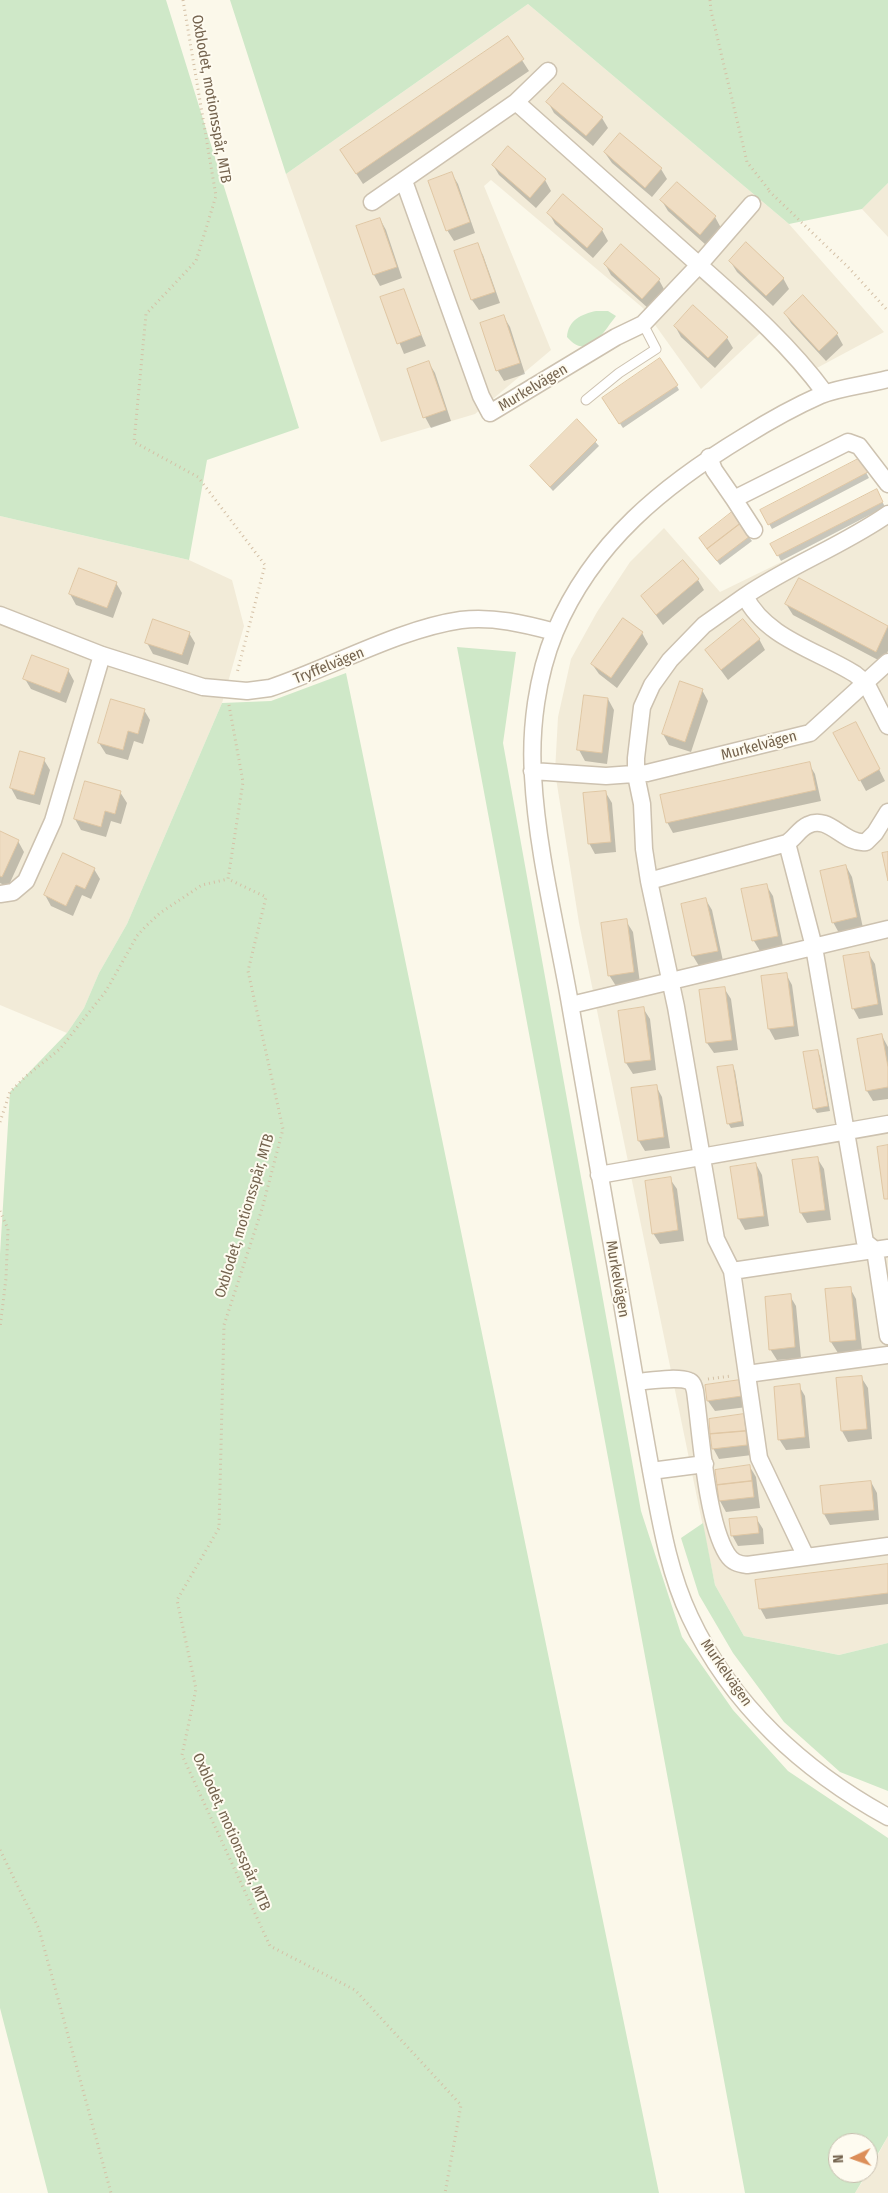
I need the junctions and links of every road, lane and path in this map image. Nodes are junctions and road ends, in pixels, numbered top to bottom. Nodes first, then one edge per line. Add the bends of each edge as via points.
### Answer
1 (183, 0) edge
2 (710, 0) edge
3 (548, 72) dead end
4 (516, 102) junction
5 (404, 180) junction
6 (769, 190) junction
7 (372, 202) dead end
8 (752, 204) joint
9 (699, 265) junction
10 (888, 311) edge
11 (643, 324) junction
12 (888, 379) edge
13 (825, 393) junction
14 (586, 400) dead end
15 (709, 457) junction
16 (888, 484) edge
17 (734, 499) junction
18 (888, 514) edge
19 (754, 530) dead end
20 (746, 596) junction
21 (0, 614) edge
22 (555, 632) junction
23 (102, 654) junction
24 (888, 662) edge
25 (866, 683) junction
26 (233, 690) junction
27 (888, 726) edge
28 (532, 771) junction
29 (636, 775) junction
30 (888, 812) edge
31 (787, 843) junction
32 (228, 879) junction
33 (649, 881) junction
34 (0, 894) edge
35 (888, 929) edge
36 (814, 947) junction
37 (670, 981) junction
38 (571, 1004) junction
39 (0, 1122) edge
40 (888, 1124) edge
41 (846, 1131) junction
42 (702, 1156) junction
43 (598, 1175) junction
44 (0, 1211) edge
45 (882, 1249) edge
46 (732, 1271) junction
47 (0, 1328) edge
48 (888, 1336) edge
49 (888, 1355) edge
50 (747, 1374) junction
51 (690, 1381) junction
52 (636, 1382) junction
53 (705, 1464) junction
54 (651, 1471) junction
55 (888, 1546) edge
56 (806, 1557) junction
57 (888, 1817) edge
58 (0, 1850) edge
59 (111, 2193) edge
60 (445, 2193) edge

1 - 26 path, Oxblodet, motionsspår, MTB via 216,196 196,261 146,314 134,442 198,477 265,565
2 - 6 path via 747,162
3 - 4 street
4 - 5 street
4 - 9 street
5 - 7 street
5 - 11 street, Murkelvägen via 490,414
6 - 8 path
6 - 10 path
8 - 9 street, Murkelvägen
9 - 11 street, Murkelvägen
9 - 13 street via 767,327
11 - 14 lane via 656,349
12 - 13 street, Murkelvägen
13 - 15 street, Murkelvägen via 774,418
15 - 17 street
15 - 22 street, Murkelvägen via 659,494 616,535 584,578
16 - 17 street via 859,446 848,442
17 - 19 street
18 - 20 street via 858,535 768,580
20 - 25 street via 758,614 775,630 845,667
20 - 29 street via 704,625 670,660 652,685 642,707
21 - 23 street, Tryffelvägen
22 - 26 street, Tryffelvägen via 505,621 461,620 412,632 270,688
22 - 28 street, Murkelvägen via 536,701
23 - 26 street, Tryffelvägen via 203,687
23 - 34 street via 53,821 26,881 13,892
24 - 25 street, Murkelvägen
25 - 27 street
25 - 29 street, Murkelvägen via 810,733
26 - 32 path, Oxblodet, motionsspår, MTB via 229,706 243,782
28 - 29 street, Murkelvägen
28 - 38 street, Murkelvägen via 536,816
29 - 33 street
30 - 31 street via 866,842 853,842 825,824 816,822
31 - 33 street
31 - 36 street
32 - 39 path via 202,885 145,927 106,991 60,1049 10,1092
32 - 60 path, Oxblodet, motionsspår, MTB via 266,897 248,971 283,1128 262,1209 224,1325 219,1528 177,1600 196,1689 182,1756 270,1946 355,1990 461,2105
33 - 37 street
35 - 36 street
36 - 37 street
36 - 41 street
37 - 38 street
37 - 42 street
38 - 43 street, Murkelvägen
40 - 41 street
41 - 42 street
41 - 45 street via 865,1242
42 - 43 street
42 - 46 street via 716,1239
43 - 52 street, Murkelvägen
44 - 47 path via 8,1229
45 - 46 street
45 - 48 street
46 - 50 street
49 - 50 street
50 - 51 path
50 - 56 street via 759,1458
51 - 52 street
51 - 53 street via 695,1390
52 - 54 street, Murkelvägen
53 - 54 street
53 - 56 street via 721,1540 736,1564
54 - 57 street, Murkelvägen via 669,1560 704,1644 724,1675 743,1701 790,1750 834,1785
55 - 56 street
58 - 59 path via 39,1929

